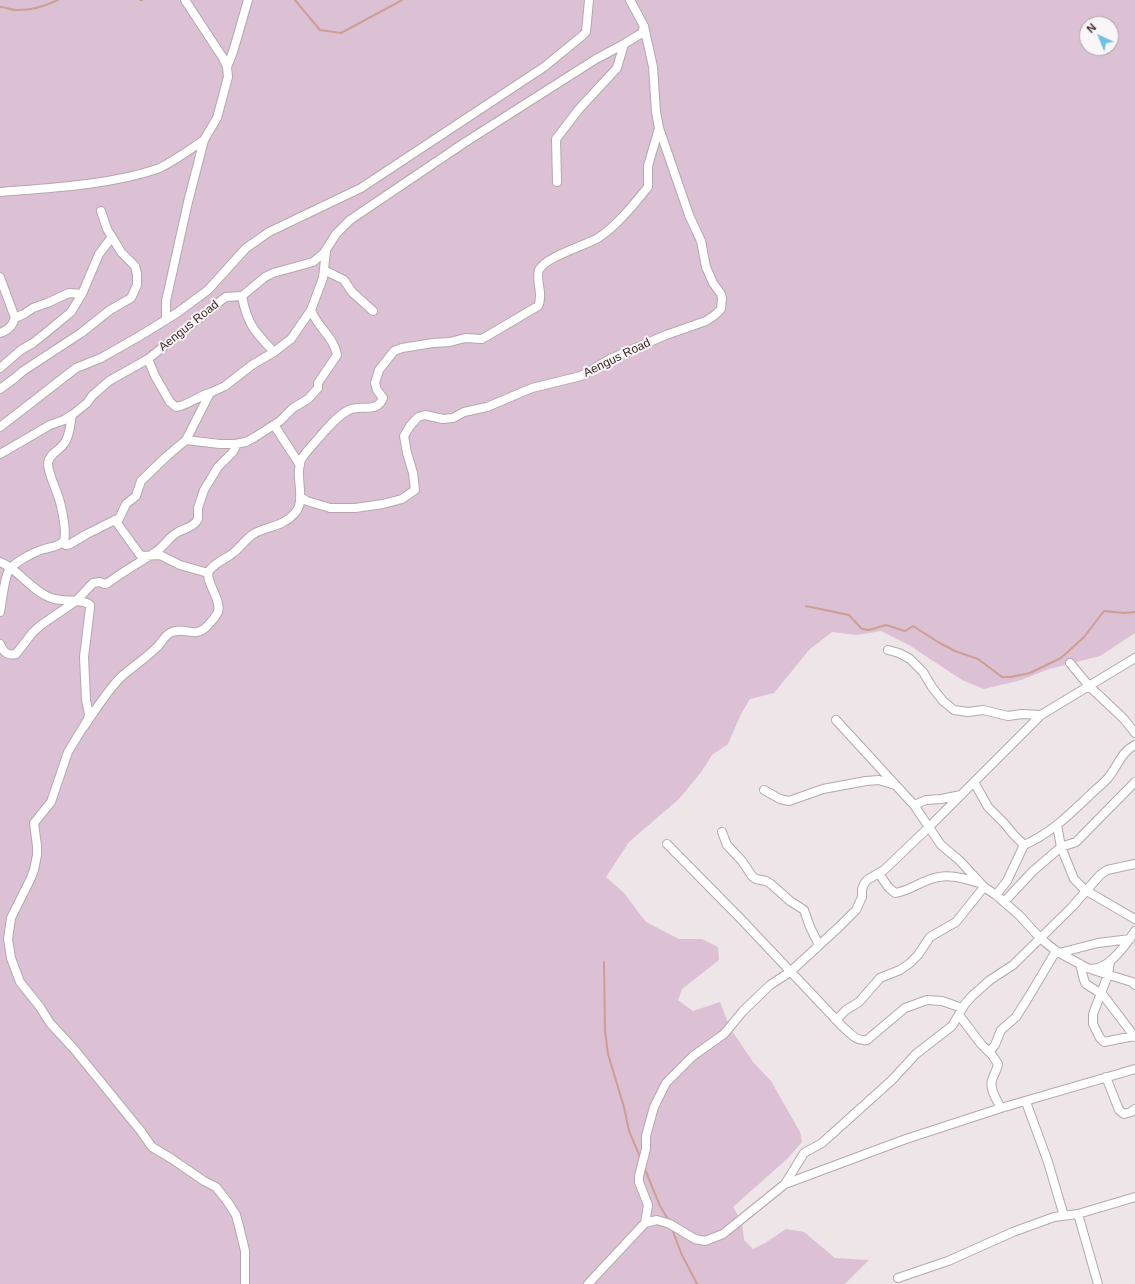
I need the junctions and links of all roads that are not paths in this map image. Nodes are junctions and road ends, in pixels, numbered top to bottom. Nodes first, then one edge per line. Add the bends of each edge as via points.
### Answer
1 (185, 0) edge
2 (248, 0) edge
3 (589, 0) edge
4 (630, 0) edge
5 (644, 26) junction
6 (624, 44) junction
7 (227, 67) junction
8 (659, 128) junction
9 (204, 140) junction
10 (557, 182) dead end
11 (0, 192) edge
12 (101, 211) dead end
13 (112, 237) junction
14 (326, 250) junction
15 (324, 270) junction
16 (0, 276) edge
17 (82, 294) junction
18 (242, 296) junction
19 (311, 310) junction
20 (373, 311) dead end
21 (15, 318) junction
22 (166, 320) junction
23 (0, 333) edge
24 (274, 352) junction
25 (148, 359) junction
26 (0, 368) edge
27 (0, 389) edge
28 (210, 393) junction
29 (72, 415) junction
30 (274, 425) junction
31 (0, 427) edge
32 (186, 440) junction
33 (235, 444) junction
34 (0, 454) edge
35 (300, 464) junction
36 (300, 497) junction
37 (115, 520) junction
38 (62, 543) junction
39 (150, 556) junction
40 (0, 562) edge
41 (11, 568) junction
42 (208, 573) junction
43 (76, 601) junction
44 (0, 612) edge
45 (1, 649) edge
46 (888, 650) dead end
47 (1135, 658) edge
48 (1070, 663) dead end
49 (1089, 686) junction
50 (1041, 715) junction
51 (836, 720) dead end
52 (84, 728) junction
53 (1135, 733) edge
54 (1135, 745) edge
55 (974, 782) junction
56 (1135, 782) edge
57 (895, 785) junction
58 (764, 790) dead end
59 (962, 794) junction
60 (914, 805) junction
61 (1058, 825) junction
62 (929, 827) junction
63 (722, 832) dead end
64 (667, 844) dead end
65 (1024, 845) junction
66 (1061, 847) junction
67 (1135, 864) edge
68 (879, 874) junction
69 (982, 885) junction
70 (1085, 890) junction
71 (996, 895) junction
72 (1004, 902) junction
73 (1135, 920) edge
74 (1135, 931) edge
75 (1040, 938) junction
76 (1130, 939) junction
77 (819, 945) junction
78 (1057, 952) junction
79 (1110, 961) junction
80 (1080, 964) junction
81 (1093, 970) junction
82 (790, 972) junction
83 (1108, 975) junction
84 (1135, 985) edge
85 (1101, 994) junction
86 (961, 1012) junction
87 (836, 1020) junction
88 (1134, 1037) edge
89 (989, 1052) junction
90 (1135, 1069) edge
91 (1106, 1076) junction
92 (1026, 1102) junction
93 (1001, 1108) junction
94 (1135, 1109) edge
95 (785, 1184) junction
96 (1135, 1197) edge
97 (1078, 1214) junction
98 (1064, 1216) junction
99 (645, 1223) junction
100 (898, 1278) dead end
101 (245, 1284) edge
102 (588, 1284) edge
103 (1098, 1284) edge

1 - 7 street
2 - 7 street
3 - 22 street via 586,32 544,67 361,188 257,240 246,248 208,290
4 - 5 street, Aengus Road
5 - 6 street via 642,33
5 - 8 street, Aengus Road via 653,67
6 - 10 street via 617,68 556,138
6 - 14 street via 596,59 416,174 343,226
7 - 9 street via 228,77 217,118
8 - 35 street via 648,166 648,187 622,217 598,237 541,266 538,272 538,306 482,339 466,338 394,351 379,370 375,383 383,398 381,403 377,407 350,409 339,417 315,442
8 - 36 street, Aengus Road via 684,203 701,241 706,267 721,294 719,312 706,321 610,358 581,376 532,388 453,418 443,419 425,414 418,417 404,436 415,490 402,499 340,509
9 - 11 street via 158,168 121,178
9 - 22 street via 166,301
12 - 13 street
13 - 17 street via 99,254
13 - 27 street via 121,252 135,266 137,285 131,298 110,310
14 - 15 street
14 - 18 street via 313,262 265,277
15 - 19 street
15 - 20 street via 344,280 352,292
16 - 21 street
17 - 21 street via 69,293
17 - 26 street via 71,312
18 - 24 street via 245,311 255,333
18 - 25 street, Aengus Road via 223,299
19 - 24 street via 291,339
19 - 30 street via 319,326 331,339 337,356 318,383 318,388 308,399
21 - 23 street via 13,325
22 - 31 street via 101,358 76,368
24 - 28 street
25 - 28 street via 170,402 176,407 184,406
25 - 29 street, Aengus Road via 109,381
28 - 32 street
29 - 34 street, Aengus Road
29 - 38 street via 65,443 50,457 48,463 59,498 65,538
30 - 33 street via 246,442
30 - 35 street
32 - 33 street
32 - 37 street via 141,481 136,496 126,504 119,519
33 - 39 street via 233,452 218,467 204,490 197,521 170,538
35 - 36 street
36 - 42 street via 300,506 292,517 282,524 251,535 238,550 212,567
37 - 38 street via 70,544
37 - 39 street via 138,553
38 - 41 street via 33,554
39 - 42 street via 160,555 180,565
39 - 43 street via 108,584 93,584
40 - 41 street
41 - 43 street via 39,592 63,601
41 - 44 street via 7,574
42 - 52 street via 218,612 208,625 196,633 171,632 157,648 121,678
43 - 45 street via 33,632 16,654 8,654
43 - 52 street via 88,603 90,608 84,657 89,714
46 - 50 street via 910,659 923,672 943,701 954,710 983,710 1008,716
47 - 49 street
48 - 49 street
49 - 50 street
49 - 53 street
50 - 55 street
51 - 57 street
52 - 101 street via 68,752 51,802 34,823 37,846 34,870 11,918 8,950 20,982 50,1023 74,1049 152,1147 216,1187 227,1201 236,1215 245,1251
54 - 61 street via 1119,759 1108,778
55 - 59 street
55 - 65 street via 988,807
56 - 66 street via 1076,842
57 - 58 street via 878,780 866,781 823,788 789,801
57 - 60 street
59 - 60 street via 926,800
59 - 62 street
60 - 62 street
61 - 65 street
61 - 66 street
62 - 68 street
62 - 69 street via 942,845
63 - 77 street via 727,845 752,876 771,884 790,902 804,910
64 - 82 street
65 - 71 street via 1007,881
66 - 70 street via 1074,879
66 - 72 street via 1032,871
67 - 70 street via 1107,870
68 - 69 street via 895,893 901,893 940,876
68 - 77 street via 864,884 862,898 856,910
69 - 71 street
69 - 87 street via 956,922 930,937 910,963 880,978 859,1002
70 - 73 street
70 - 75 street via 1072,907
71 - 72 street
72 - 75 street via 1019,914
74 - 76 street
75 - 78 street
75 - 86 street via 1013,965 978,991
76 - 78 street
76 - 79 street
77 - 82 street
78 - 80 street
78 - 89 street via 1016,1017 1001,1030
79 - 81 street
79 - 83 street
80 - 81 street
80 - 85 street via 1086,984
81 - 83 street
82 - 87 street
82 - 99 street via 762,993 724,1034 677,1070 663,1088 654,1107 646,1136 646,1149 639,1176 648,1205
83 - 84 street
83 - 85 street
85 - 88 street
85 - 88 street via 1093,1014 1093,1024 1102,1041
86 - 87 street via 942,1001 927,1000 905,1008 867,1040 861,1041
86 - 89 street
86 - 95 street via 952,1026 916,1054 892,1080 822,1143 804,1153
89 - 93 street via 998,1064 992,1086
90 - 91 street
91 - 92 street
91 - 94 street via 1119,1110 1127,1114
92 - 93 street
92 - 98 street
93 - 95 street via 906,1139
95 - 99 street via 723,1234 705,1241 695,1239 670,1224 657,1220
96 - 97 street
97 - 98 street
97 - 103 street
98 - 100 street via 1054,1217 1013,1232 948,1262
99 - 102 street

